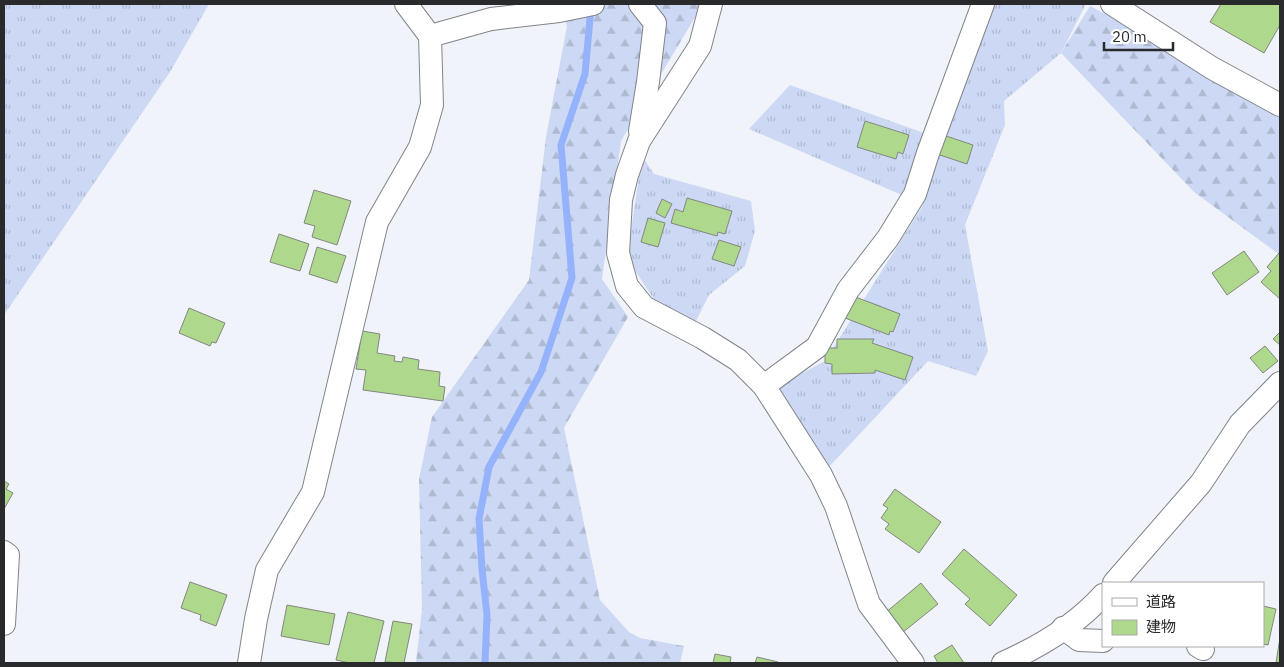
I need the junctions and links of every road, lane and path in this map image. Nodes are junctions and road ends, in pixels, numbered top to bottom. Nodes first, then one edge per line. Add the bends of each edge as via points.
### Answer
1 (406, 4) edge
2 (593, 4) edge
3 (640, 4) edge
4 (711, 4) edge
5 (982, 4) edge
6 (1112, 4) edge
7 (430, 36) junction
8 (1280, 105) edge
9 (639, 140) junction
10 (1280, 383) edge
11 (764, 386) junction
12 (4, 552) edge
13 (1115, 582) edge
14 (1102, 596) edge
15 (4, 624) edge
16 (1063, 628) junction
17 (1102, 641) edge
18 (249, 663) edge
19 (912, 663) edge
20 (1003, 663) edge

1 - 7 street
2 - 7 street via 491,19
3 - 9 street via 655,23
4 - 9 street via 700,46
5 - 11 street via 915,194 888,238 848,290 817,347
6 - 8 street via 1212,68
7 - 18 street via 432,105 420,148 377,222 313,492 268,570
9 - 11 street via 621,200 618,253 627,286 644,307 738,360
10 - 13 street via 1240,424 1201,483
11 - 19 street via 821,475 836,506 869,604
12 - 15 street via 8,555
14 - 16 street via 1089,610
16 - 17 street via 1079,640
16 - 20 street via 1032,650

